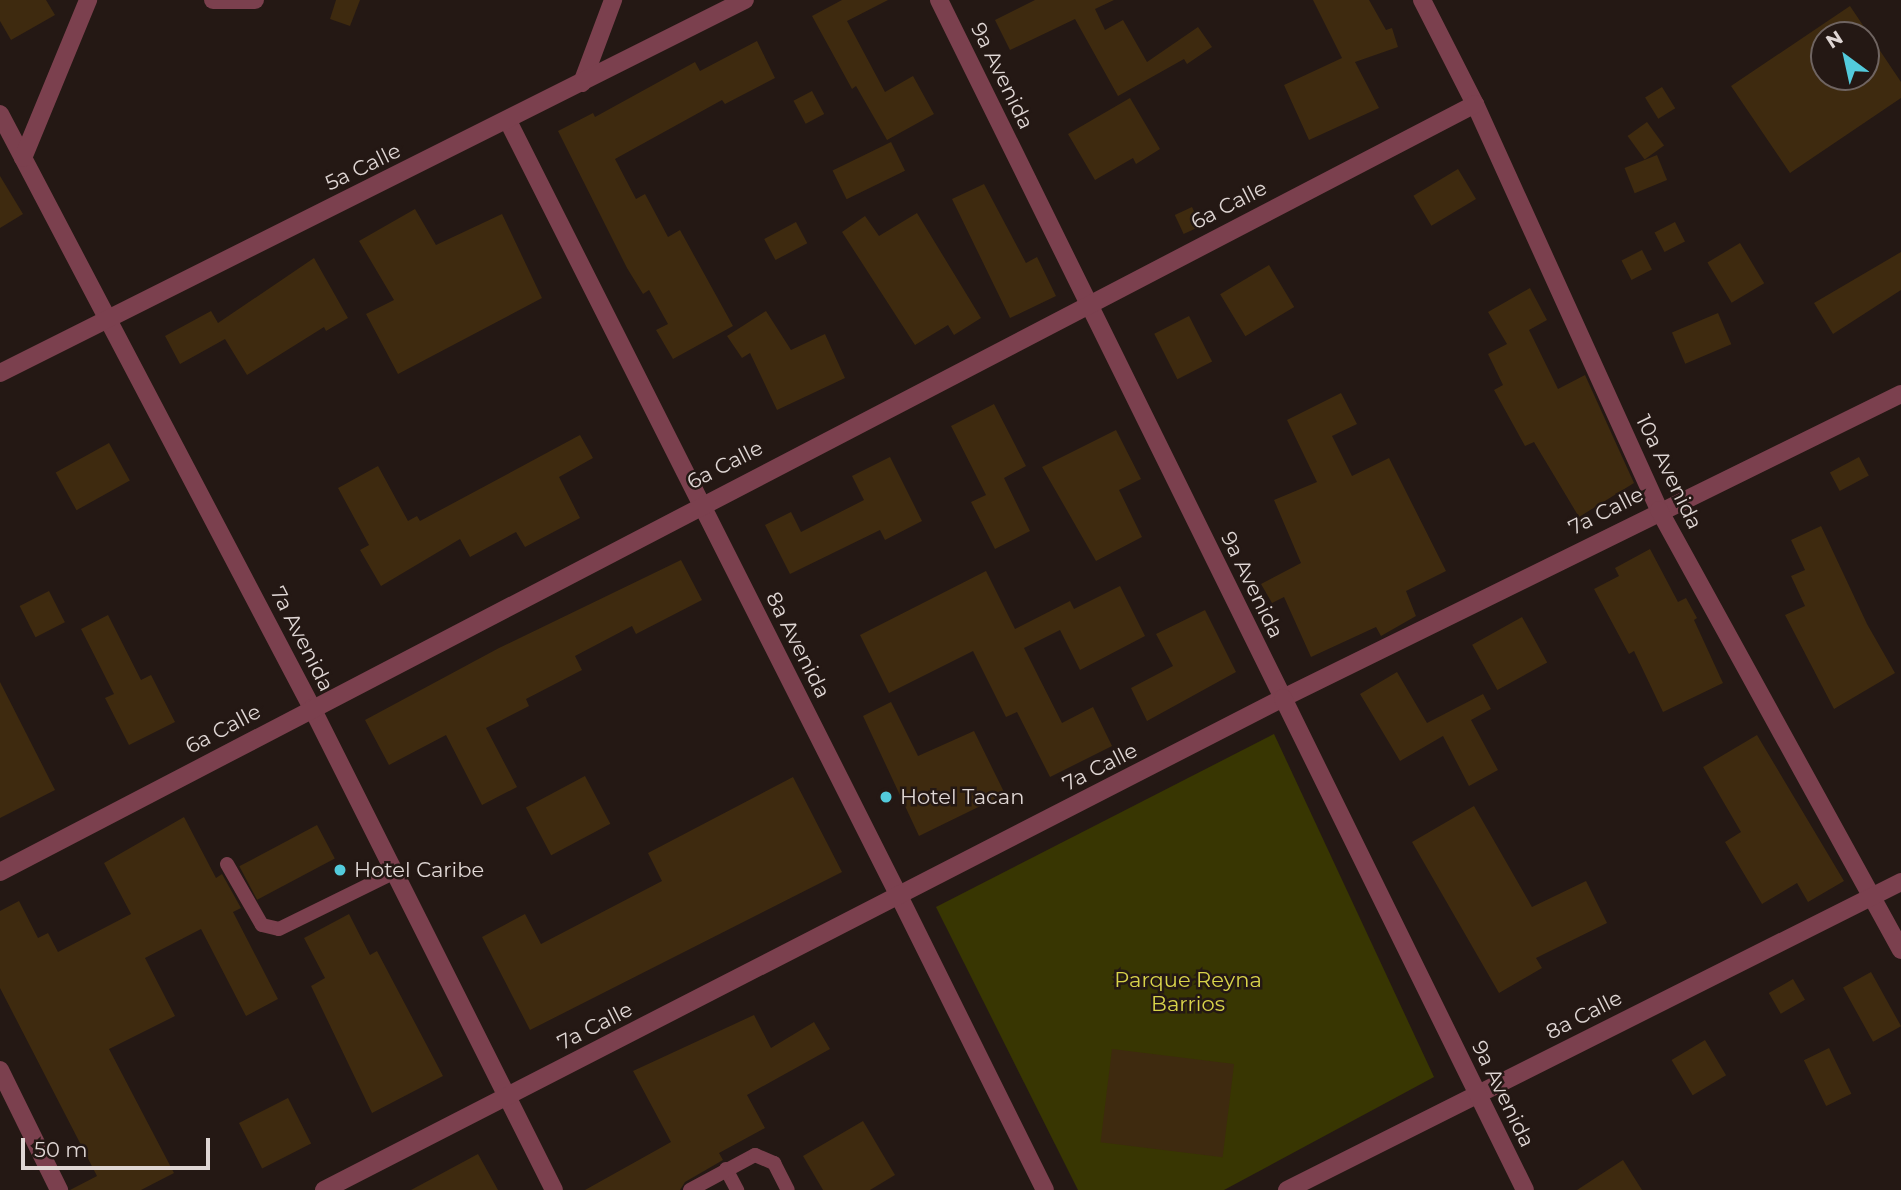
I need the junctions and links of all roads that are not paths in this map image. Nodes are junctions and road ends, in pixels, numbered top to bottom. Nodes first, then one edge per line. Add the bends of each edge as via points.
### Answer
1 (88, 0) edge
2 (213, 0) edge
3 (255, 0) edge
4 (613, 0) edge
5 (746, 0) edge
6 (939, 0) edge
7 (1422, 0) edge
8 (582, 83) junction
9 (1475, 104) junction
10 (2, 121) edge
11 (508, 121) junction
12 (23, 158) junction
13 (1088, 303) junction
14 (109, 317) junction
15 (0, 373) edge
16 (1901, 394) edge
17 (701, 503) junction
18 (1659, 510) junction
19 (1283, 698) junction
20 (312, 708) junction
21 (227, 864) dead end
22 (0, 872) edge
23 (393, 873) junction
24 (1901, 882) edge
25 (899, 896) junction
26 (1876, 897) junction
27 (1901, 950) edge
28 (0, 1070) edge
29 (1479, 1095) junction
30 (505, 1097) junction
31 (726, 1169) junction
32 (59, 1190) edge
33 (324, 1190) edge
34 (554, 1190) edge
35 (690, 1190) edge
36 (737, 1190) edge
37 (788, 1190) edge
38 (1045, 1190) edge
39 (1287, 1190) edge
40 (1525, 1190) edge

1 - 12 street
2 - 3 street
4 - 8 street
5 - 8 street, 5a Calle
6 - 13 street, 9a Avenida
7 - 9 street, 10a Avenida
8 - 11 street, 5a Calle
9 - 13 street, 6a Calle
9 - 18 street, 10a Avenida
10 - 12 street, 7a Avenida
11 - 14 street, 5a Calle
11 - 17 street, 8a Avenida
12 - 14 street, 7a Avenida
13 - 17 street, 6a Calle
13 - 19 street, 9a Avenida
14 - 15 street, 5a Calle
14 - 20 street, 7a Avenida
16 - 18 street, 7a Calle
17 - 20 street, 6a Calle
17 - 25 street, 8a Avenida
18 - 19 street, 7a Calle
18 - 26 street, 10a Avenida
19 - 25 street, 7a Calle
19 - 29 street, 9a Avenida
20 - 22 street, 6a Calle
20 - 23 street, 7a Avenida
21 - 23 lane via 262,925 279,929
23 - 30 street, 7a Avenida
24 - 26 street, 8a Calle
25 - 30 street, 7a Calle
25 - 38 street, 8a Avenida
26 - 27 street, 10a Avenida
26 - 29 street, 8a Calle
28 - 32 street
29 - 39 street, 8a Calle
29 - 40 street, 9a Avenida
30 - 33 street, 7a Calle
30 - 34 street, 7a Avenida
31 - 35 lane
31 - 36 lane
31 - 37 lane via 755,1154 764,1156 774,1163

